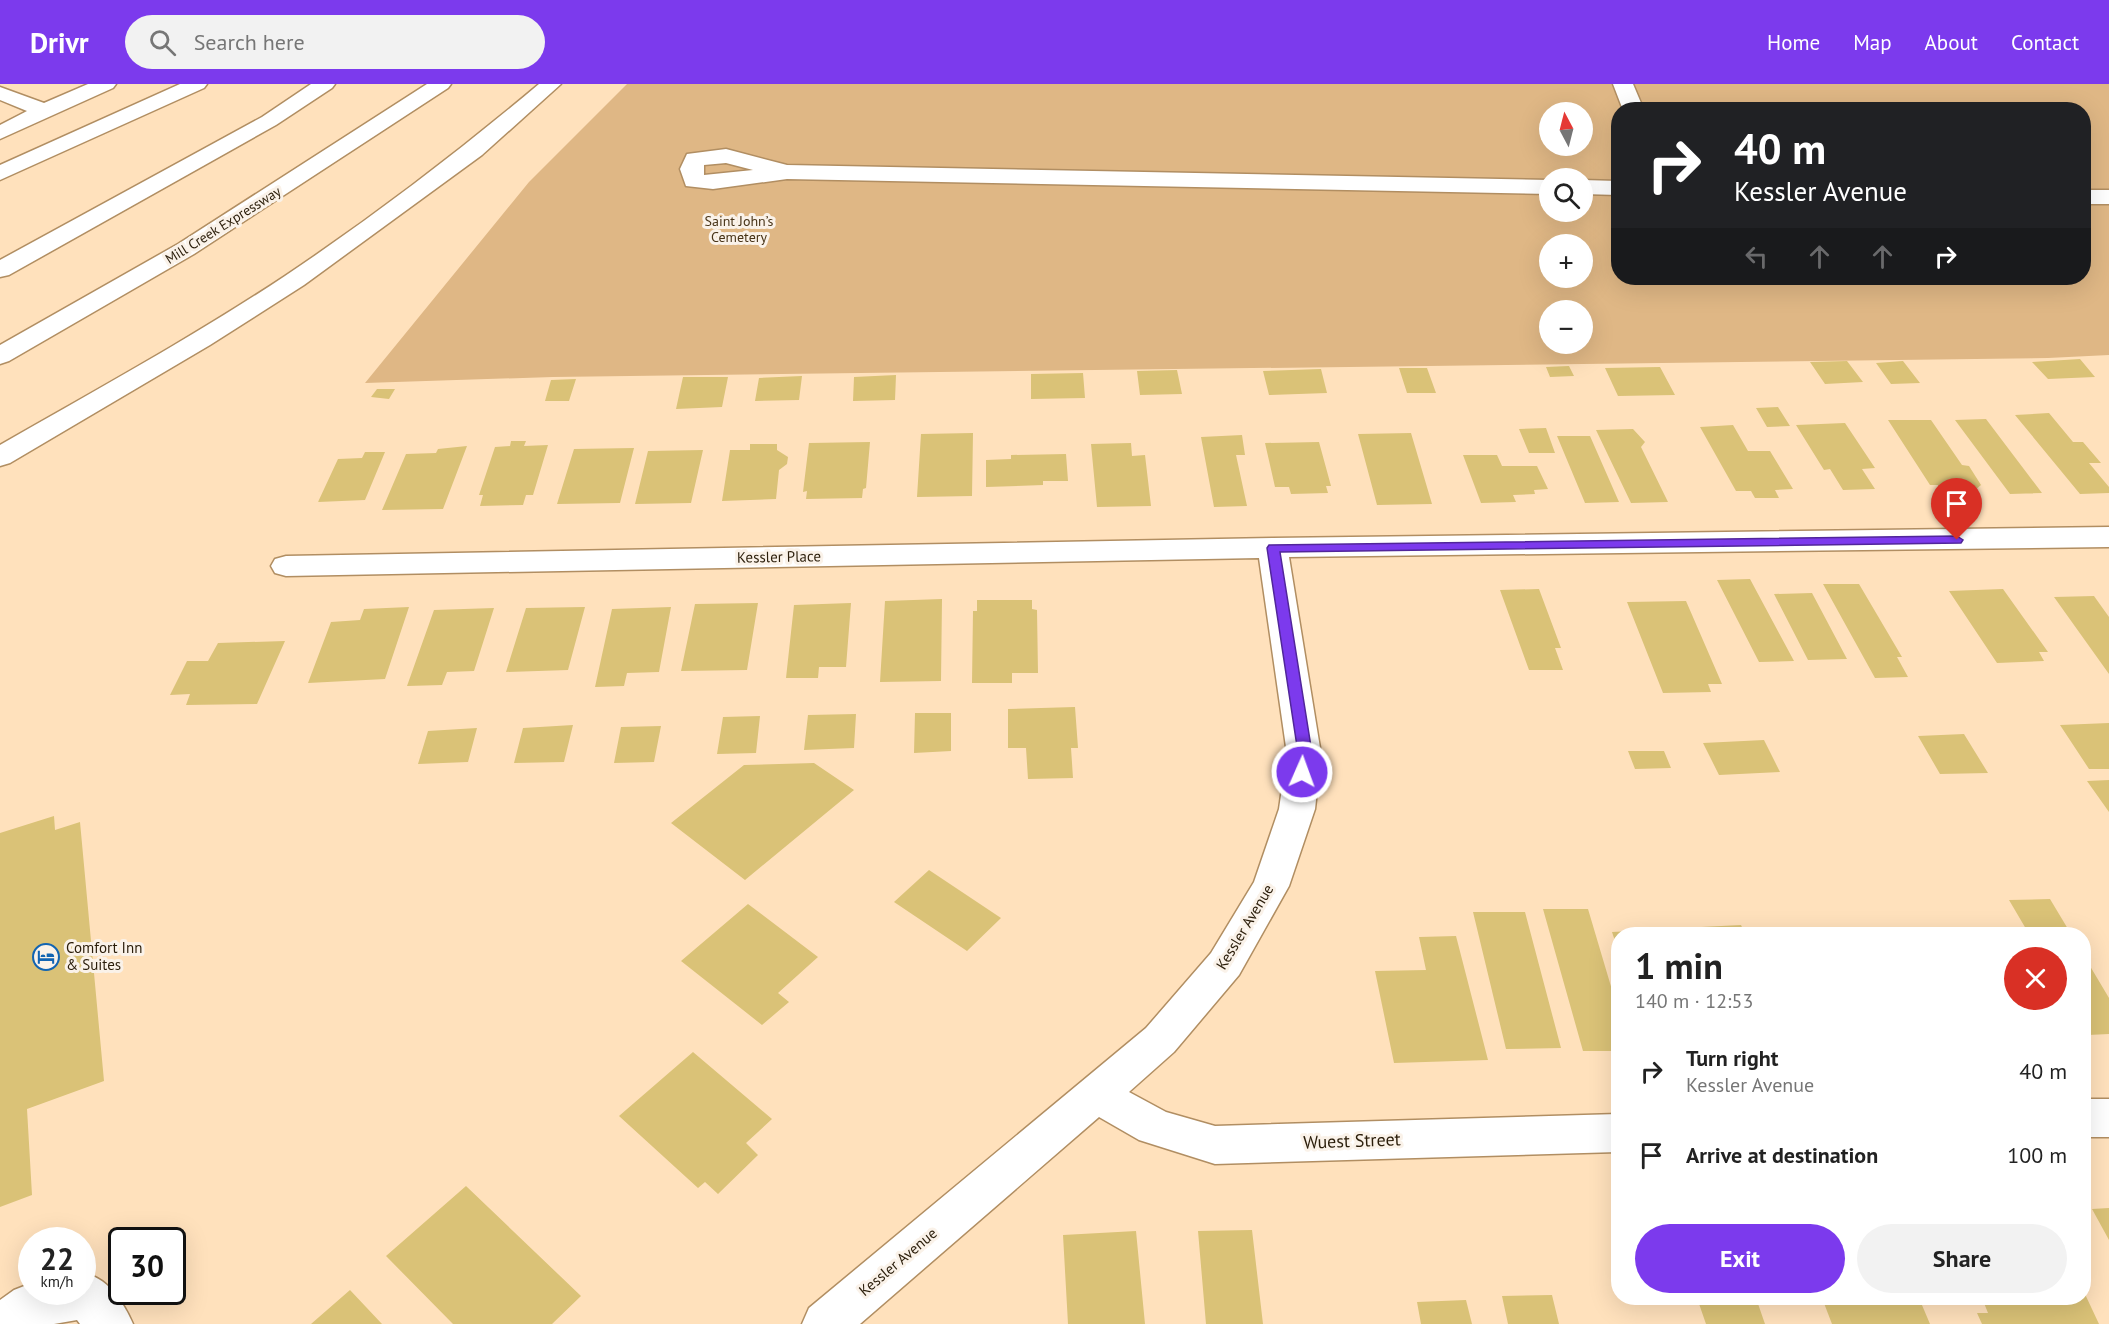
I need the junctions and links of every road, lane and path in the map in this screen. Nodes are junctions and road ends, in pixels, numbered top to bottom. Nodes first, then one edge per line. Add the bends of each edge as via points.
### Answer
1 (106, 84) edge
2 (197, 84) edge
3 (325, 84) edge
4 (441, 84) edge
5 (551, 84) edge
6 (1623, 84) edge
7 (0, 93) edge
8 (1631, 102) edge
9 (44, 110) junction
10 (0, 133) edge
11 (787, 172) dead end
12 (0, 173) edge
13 (1539, 187) edge
14 (1593, 187) edge
15 (1611, 188) edge
16 (2091, 197) edge
17 (2109, 197) edge
18 (0, 270) edge
19 (0, 356) edge
20 (0, 457) edge
21 (2109, 537) edge
22 (1273, 548) junction
23 (286, 566) dead end
24 (1099, 1092) junction
25 (2091, 1118) edge
26 (2109, 1118) edge
27 (1611, 1132) edge
28 (6, 1324) edge
29 (110, 1324) edge
30 (825, 1324) edge

1 - 9 main road
2 - 12 main road
3 - 18 main road via 269,121
4 - 19 main road, Mill Creek Expressway via 186,249
5 - 20 main road via 474,150 295,280 201,340
6 - 8 main road
7 - 9 main road
9 - 10 main road
11 - 13 main road
14 - 15 main road
16 - 17 main road
21 - 22 main road
22 - 23 main road, Kessler Place
22 - 24 main road, Kessler Avenue via 1305,753 1297,809 1271,886 1226,964 1160,1040
24 - 27 main road, Wuest Street via 1113,1106 1160,1132 1215,1145
24 - 30 main road, Kessler Avenue
25 - 26 main road
28 - 29 main road via 30,1306 86,1296

